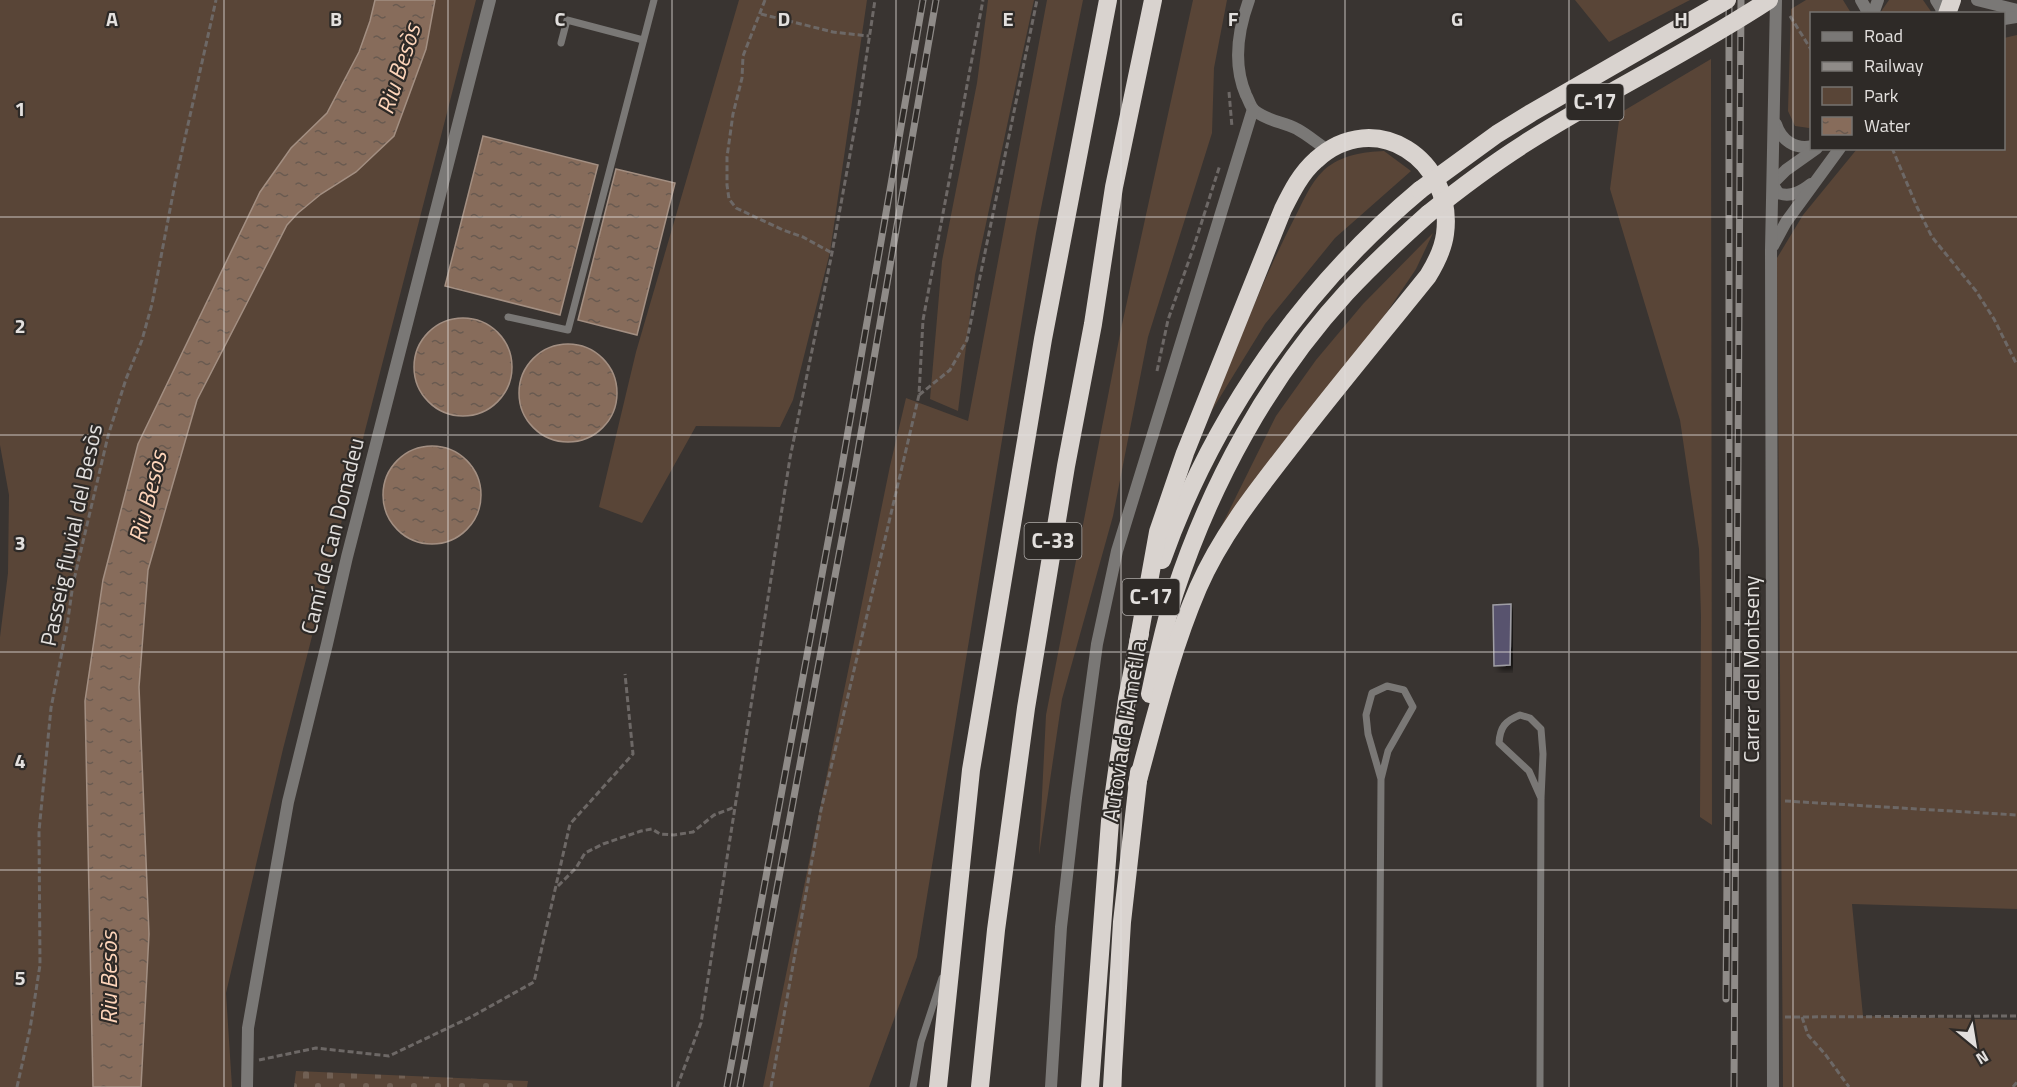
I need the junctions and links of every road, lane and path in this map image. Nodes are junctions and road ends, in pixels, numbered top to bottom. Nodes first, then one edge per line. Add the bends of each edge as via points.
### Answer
1 (216, 0) edge
2 (490, 0) edge
3 (654, 0) edge
4 (765, 0) edge
5 (875, 0) edge
6 (983, 0) edge
7 (1037, 0) edge
8 (1108, 0) edge
9 (1153, 0) edge
10 (1249, 0) edge
11 (1727, 0) edge
12 (1769, 0) edge
13 (1776, 0) edge
14 (1977, 0) edge
15 (1789, 8) dead end
16 (2017, 10) edge
17 (761, 14) junction
18 (869, 36) junction
19 (643, 40) junction
20 (561, 43) dead end
21 (1810, 48) edge
22 (1252, 109) junction
23 (1774, 119) junction
24 (1810, 146) edge
25 (1328, 150) junction
26 (1814, 150) edge
27 (1839, 150) edge
28 (1893, 150) edge
29 (1819, 177) junction
30 (1773, 184) junction
31 (1771, 250) junction
32 (832, 253) junction
33 (508, 317) dead end
34 (2017, 365) edge
35 (919, 395) junction
36 (1138, 643) junction
37 (625, 674) dead end
38 (1380, 779) junction
39 (1137, 784) junction
40 (1541, 798) junction
41 (1772, 800) junction
42 (735, 807) junction
43 (2017, 815) edge
44 (556, 887) junction
45 (952, 947) junction
46 (2017, 1016) edge
47 (1773, 1017) junction
48 (1802, 1017) junction
49 (248, 1062) junction
50 (2017, 1082) edge
51 (17, 1087) edge
52 (247, 1087) edge
53 (677, 1087) edge
54 (771, 1087) edge
55 (914, 1087) edge
56 (938, 1087) edge
57 (980, 1087) edge
58 (1051, 1087) edge
59 (1090, 1087) edge
60 (1112, 1087) edge
61 (1379, 1087) edge
62 (1540, 1087) edge
63 (1773, 1087) edge
64 (1849, 1087) edge
65 (2013, 1087) edge

1 - 51 path, Passeig fluvial del Besòs via 152,304 108,436 73,584 51,708 39,831 40,965
2 - 49 street, Camí de Can Donadeu via 346,557 288,802 248,1028
3 - 19 lane
4 - 17 path
5 - 18 path
6 - 35 path via 923,320
7 - 35 path via 967,340 950,370
8 - 45 highway, C-33 via 1042,339 971,770
9 - 57 highway, C-33 via 1114,188 1026,708 996,930
10 - 22 street via 1238,66
11 - 36 highway, C-17, bridge via 1497,134 1420,190 1346,259 1271,350 1210,450 1160,567
12 - 39 highway, Autovia de l'Ametlla / C-17, bridge via 1488,168 1387,251 1308,339 1244,434 1193,541 1159,651
13 - 23 street, Carrer del Montseny
14 - 16 street
15 - 21 path via 1789,15
17 - 18 path via 832,32
17 - 32 path via 743,56 727,157 729,199 736,207
18 - 32 path
19 - 20 lane via 567,20
19 - 33 lane via 568,330
22 - 25 street via 1266,119 1296,129
22 - 58 street via 1117,551 1097,644 1063,915
23 - 24 street via 1788,142
23 - 30 street, Carrer del Montseny
25 - 36 highway via 1303,173 1283,209 1185,453 1158,532
25 - 39 highway via 1360,138 1375,138 1387,139 1411,151 1431,172 1441,196 1446,222 1442,247 1428,276 1269,475 1218,550 1187,616
26 - 30 street
27 - 29 street, Carrer del Montseny
28 - 34 path via 1932,237 1976,291
29 - 30 street, Carrer del Montseny via 1804,190 1790,195 1778,193
29 - 31 street, Carrer del Montseny
30 - 31 street, Carrer del Montseny
31 - 41 street, Carrer del Montseny
32 - 42 path via 790,458
35 - 54 path via 821,810
36 - 59 highway, C-17 via 1126,699 1110,821
37 - 44 path via 633,754 570,824
38 - 38 lane via 1388,751 1413,707 1404,690 1387,686 1372,693 1366,715
38 - 61 lane
39 - 60 highway, Autovia de l'Ametlla / C-17 via 1122,922
40 - 40 lane via 1541,729 1530,718 1520,715 1508,720 1500,730 1499,742 1529,771
40 - 62 lane
41 - 43 path
41 - 47 street, Carrer del Montseny
42 - 44 path via 714,814 693,832 660,834 652,829 603,844 585,853
42 - 53 path via 701,1023
44 - 49 path via 534,982 389,1056 316,1048
45 - 55 lane, C-33 via 921,1042
45 - 56 highway, C-33
46 - 48 path
47 - 48 path
47 - 63 street, Carrer del Montseny
48 - 64 path via 1808,1035
49 - 52 street, Camí de Can Donadeu
50 - 65 path

